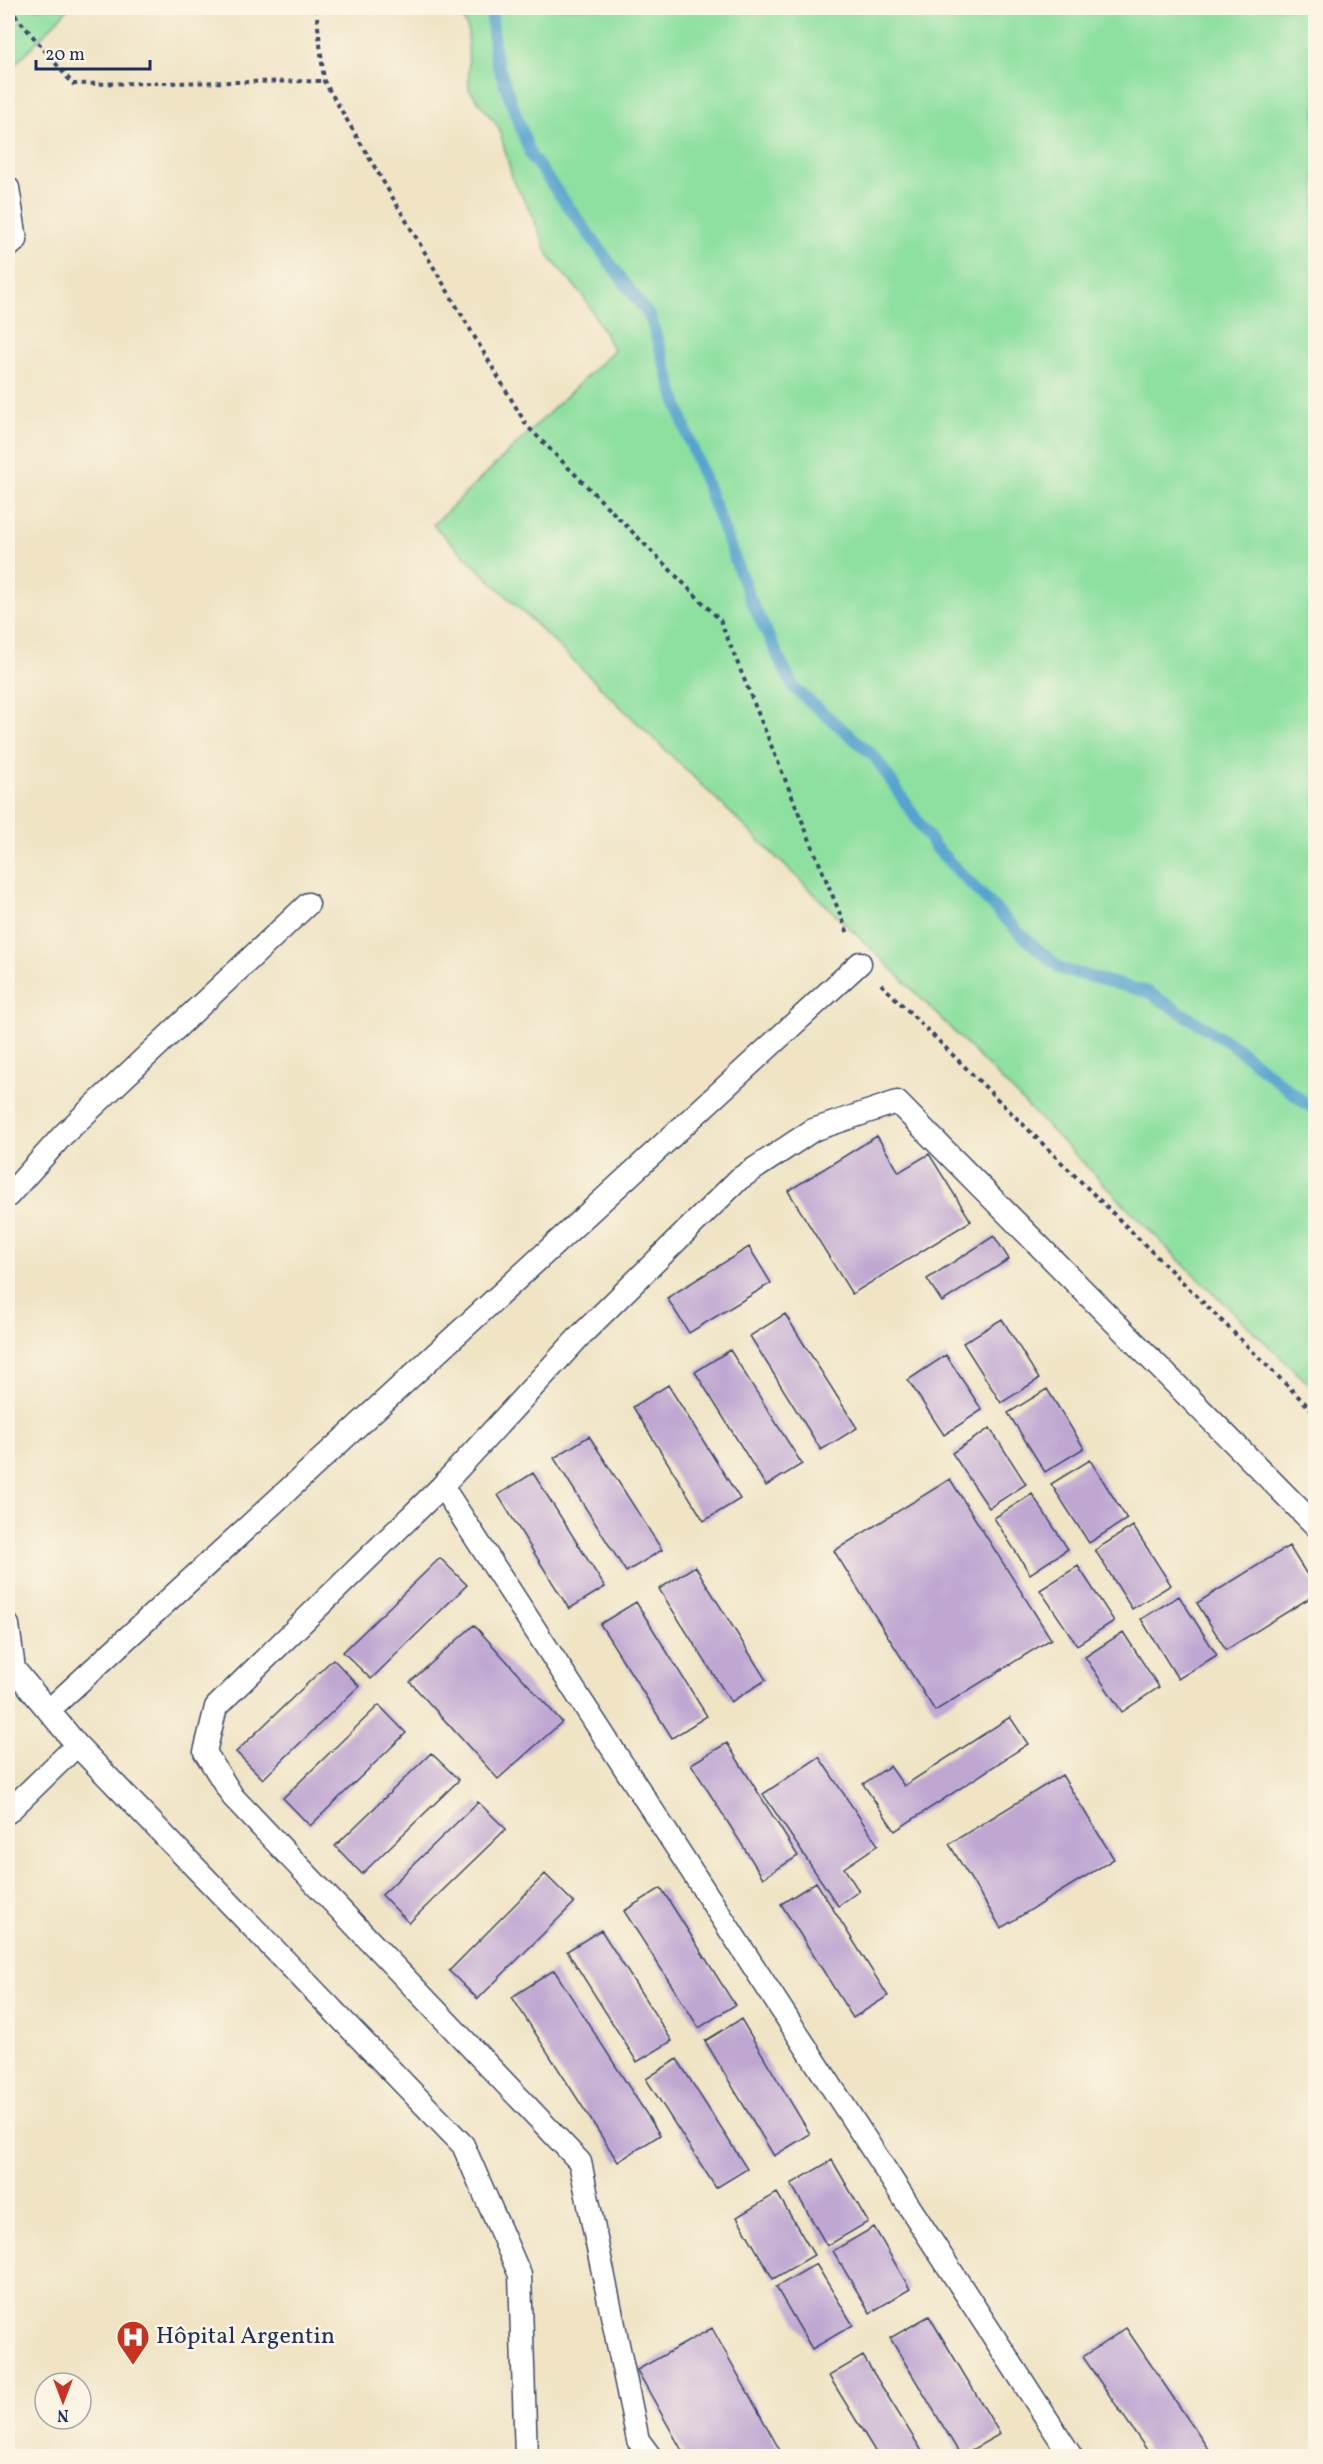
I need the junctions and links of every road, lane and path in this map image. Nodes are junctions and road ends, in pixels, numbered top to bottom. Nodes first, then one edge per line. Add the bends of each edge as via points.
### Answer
1 (9, 8) edge
2 (316, 8) edge
3 (324, 81) junction
4 (8, 188) edge
5 (8, 247) edge
6 (309, 904) dead end
7 (860, 963) junction
8 (8, 1196) edge
9 (1316, 1414) edge
10 (442, 1486) junction
11 (1316, 1526) edge
12 (8, 1625) edge
13 (11, 1665) edge
14 (49, 1710) junction
15 (76, 1745) junction
16 (8, 1812) edge
17 (526, 2457) edge
18 (650, 2457) edge
19 (1071, 2457) edge

1 - 3 path via 74,84
2 - 3 path
3 - 7 path via 527,426 720,620
4 - 5 lane via 16,240
6 - 8 lane via 63,1135
7 - 9 path
7 - 14 lane
10 - 11 lane via 578,1338 739,1179 813,1130 897,1101
10 - 18 lane via 216,1707 205,1752 232,1797 580,2162 638,2440
10 - 19 lane
12 - 13 lane
13 - 14 lane
14 - 15 lane
15 - 16 lane
15 - 17 lane via 463,2145 520,2275

